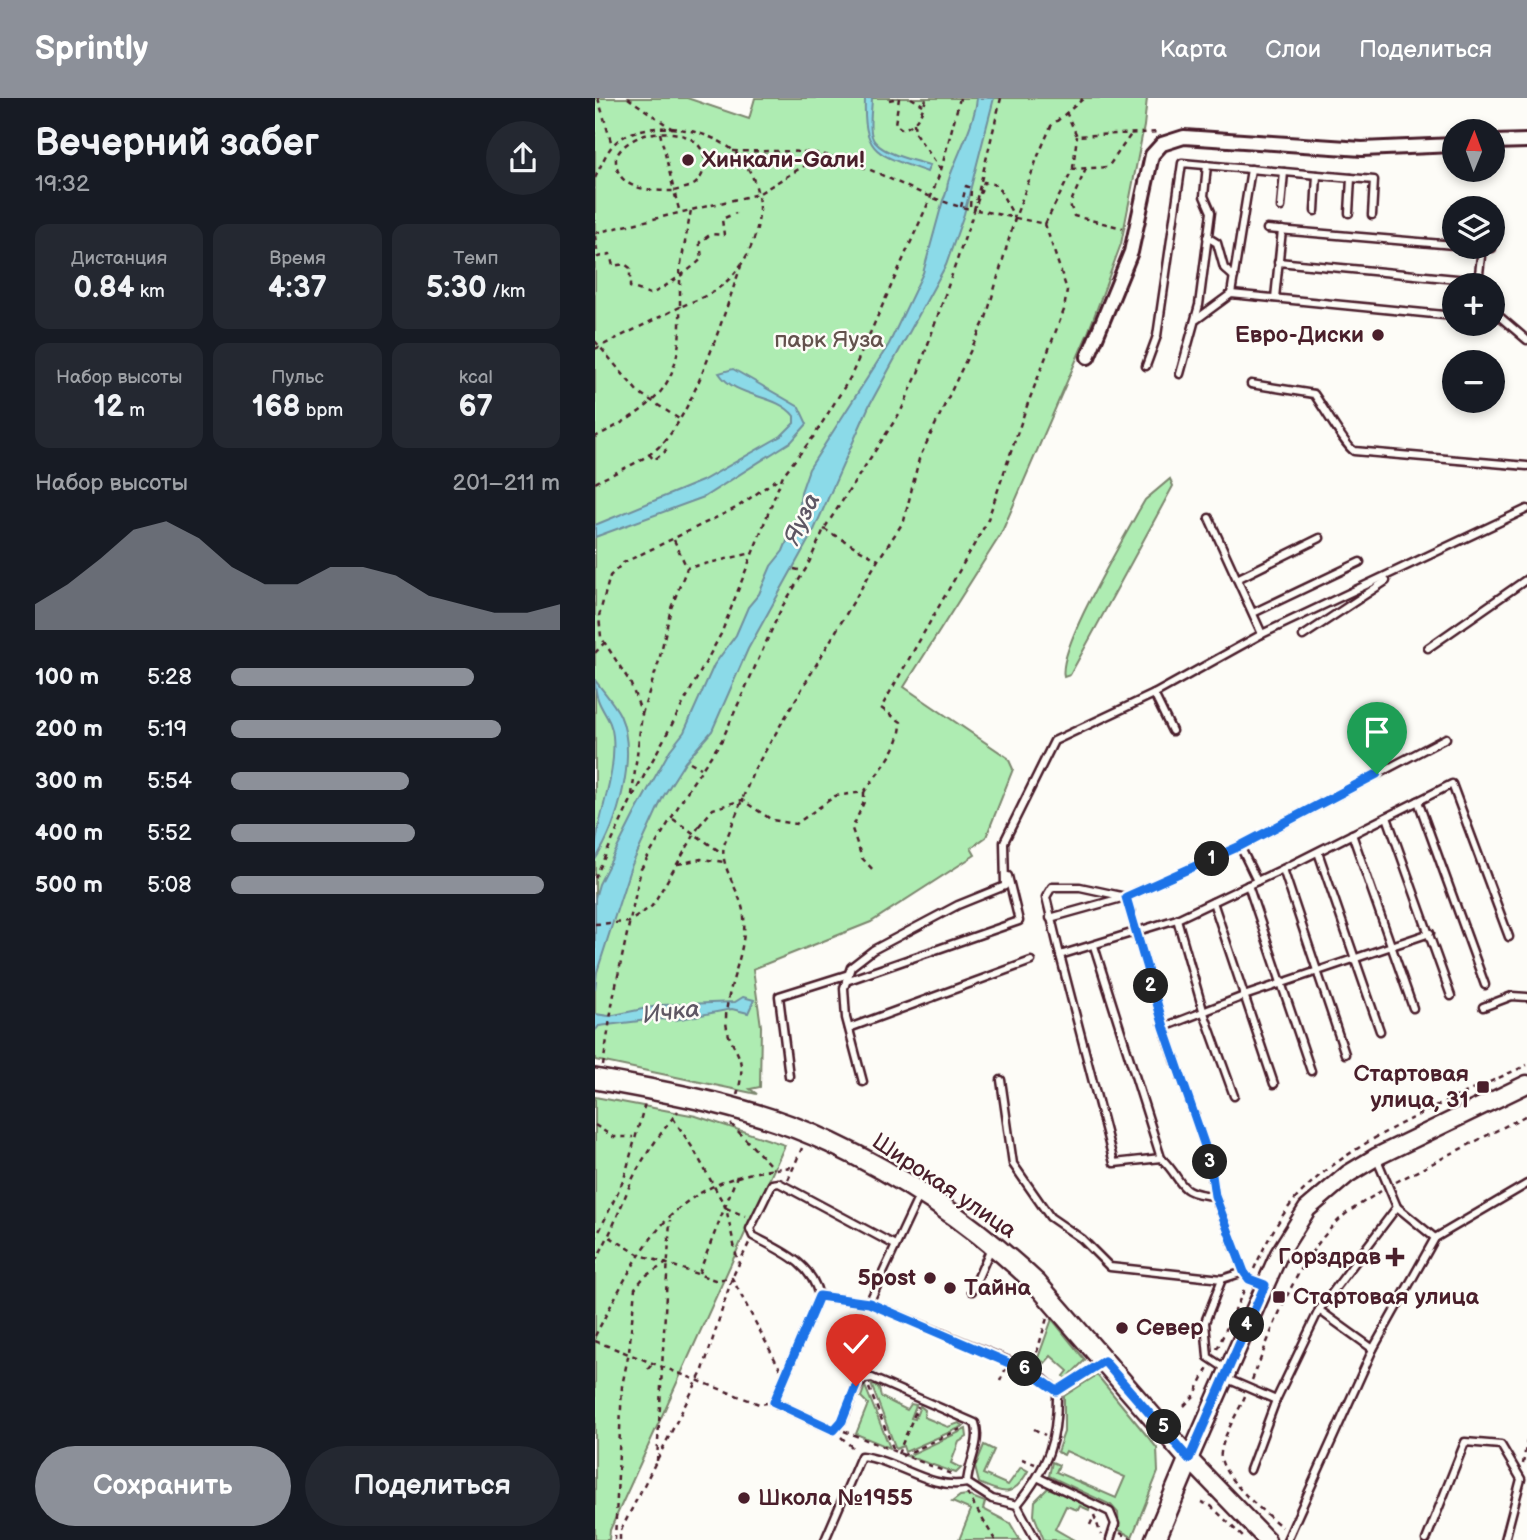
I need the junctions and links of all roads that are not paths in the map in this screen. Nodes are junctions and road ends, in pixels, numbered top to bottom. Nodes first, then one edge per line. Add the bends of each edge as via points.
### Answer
1 (1527, 141) edge
2 (1505, 142) edge
3 (1442, 146) edge
4 (1207, 165) junction
5 (1251, 169) junction
6 (1284, 172) junction
7 (1317, 175) junction
8 (1351, 178) junction
9 (1281, 207) dead end
10 (1315, 211) dead end
11 (1349, 213) dead end
12 (1371, 215) dead end
13 (1267, 229) dead end
14 (1282, 230) junction
15 (1207, 237) junction
16 (1442, 243) edge
17 (1278, 262) junction
18 (1234, 277) junction
19 (1442, 279) edge
20 (1231, 294) junction
21 (1275, 298) junction
22 (1442, 315) edge
23 (1197, 319) junction
24 (1505, 321) edge
25 (1527, 340) edge
26 (1088, 357) dead end
27 (1146, 366) dead end
28 (1180, 374) dead end
29 (1251, 384) dead end
30 (1527, 466) edge
31 (1527, 509) edge
32 (1209, 518) dead end
33 (1320, 538) dead end
34 (1360, 562) dead end
35 (1406, 568) junction
36 (1237, 579) junction
37 (1527, 579) edge
38 (1253, 613) junction
39 (1262, 634) junction
40 (1303, 636) dead end
41 (1428, 648) dead end
42 (1154, 694) junction
43 (1172, 731) dead end
44 (1446, 738) dead end
45 (1418, 801) junction
46 (1387, 817) junction
47 (1352, 834) junction
48 (1240, 846) junction
49 (1318, 852) junction
50 (1283, 869) junction
51 (1007, 874) junction
52 (1257, 881) junction
53 (1248, 885) junction
54 (1126, 897) junction
55 (1213, 902) junction
56 (1049, 918) junction
57 (1177, 919) junction
58 (1134, 933) junction
59 (1430, 933) junction
60 (1509, 937) dead end
61 (1094, 946) junction
62 (1390, 947) junction
63 (1061, 956) junction
64 (1354, 959) junction
65 (1031, 961) dead end
66 (1318, 973) junction
67 (848, 977) junction
68 (1281, 984) junction
69 (1485, 985) dead end
70 (1244, 996) junction
71 (1451, 996) dead end
72 (1527, 998) edge
73 (1483, 1007) dead end
74 (1413, 1008) dead end
75 (1203, 1010) junction
76 (1164, 1027) junction
77 (849, 1028) junction
78 (1380, 1031) dead end
79 (1345, 1054) dead end
80 (1311, 1071) dead end
81 (599, 1073) edge
82 (789, 1076) dead end
83 (1000, 1080) dead end
84 (863, 1082) dead end
85 (1274, 1084) dead end
86 (1527, 1084) edge
87 (1234, 1096) dead end
88 (1376, 1157) junction
89 (1161, 1158) junction
90 (1527, 1184) edge
91 (921, 1194) junction
92 (1215, 1196) junction
93 (1398, 1207) junction
94 (1435, 1238) junction
95 (895, 1245) junction
96 (993, 1245) junction
97 (1244, 1272) junction
98 (1222, 1279) junction
99 (1265, 1285) junction
100 (972, 1292) dead end
101 (819, 1296) junction
102 (869, 1303) junction
103 (1319, 1310) junction
104 (1373, 1349) junction
105 (1104, 1361) junction
106 (1227, 1374) junction
107 (1057, 1391) junction
108 (1276, 1400) junction
109 (1189, 1459) junction
110 (1250, 1470) dead end
111 (1039, 1478) junction
112 (967, 1481) junction
113 (1017, 1505) junction
114 (1289, 1537) edge
115 (825, 1540) edge
116 (1036, 1540) edge
117 (1110, 1540) edge
118 (1155, 1540) edge
119 (1267, 1540) edge
120 (1426, 1540) edge
121 (1505, 1540) edge

1 - 2 street
3 - 26 street via 1361,149 1184,137 1162,144 1152,155 1131,252
4 - 5 lane
4 - 15 lane via 1204,196 1211,212
4 - 27 lane via 1182,163 1157,337
5 - 6 lane
5 - 18 lane
6 - 7 lane
6 - 9 lane
7 - 8 lane
7 - 10 lane
8 - 11 lane
8 - 12 lane via 1374,180
13 - 14 lane
14 - 16 lane
14 - 17 lane
15 - 18 lane via 1217,243 1224,268
15 - 23 lane
17 - 19 lane
17 - 21 lane
18 - 20 lane
20 - 21 lane
20 - 23 lane
21 - 22 lane
23 - 28 lane
24 - 25 lane
29 - 30 lane via 1314,394 1354,451
31 - 35 lane
32 - 36 lane
33 - 36 lane
34 - 38 lane
35 - 39 lane
35 - 40 lane
36 - 38 lane
37 - 41 lane
38 - 39 lane
39 - 42 lane
42 - 43 lane
42 - 51 lane via 1054,741 1004,842
44 - 48 lane
45 - 46 lane
45 - 60 lane via 1452,785
45 - 69 lane
46 - 47 lane
46 - 59 lane
47 - 49 lane
47 - 62 lane
48 - 52 lane
48 - 54 lane
49 - 50 lane
49 - 64 lane
50 - 52 lane
50 - 66 lane
51 - 67 lane via 1005,886 862,955
51 - 67 lane via 1019,921
52 - 53 lane
53 - 55 lane
53 - 68 lane
54 - 56 lane
54 - 56 lane via 1080,887 1052,887 1046,897
54 - 58 lane
55 - 57 lane
55 - 70 lane
56 - 63 lane
57 - 58 lane
57 - 75 lane
58 - 61 lane
58 - 76 lane
59 - 62 lane
59 - 71 lane
61 - 63 lane
61 - 89 lane
62 - 64 lane
62 - 74 lane
63 - 89 lane via 1114,1163
64 - 66 lane
64 - 78 lane
65 - 77 lane
66 - 68 lane
66 - 79 lane
67 - 77 lane
67 - 82 lane via 779,996
68 - 70 lane
68 - 80 lane
70 - 75 lane
70 - 85 lane
72 - 73 lane via 1512,996
75 - 76 lane
75 - 87 lane
76 - 92 lane via 1210,1161
77 - 84 lane
81 - 91 main road, Широкая улица via 623,1084 733,1108 829,1142
83 - 98 lane via 1013,1164 1050,1217 1082,1239 1110,1267
86 - 88 street
88 - 93 lane
88 - 99 street via 1307,1209
89 - 92 lane via 1184,1190
90 - 94 lane
91 - 95 lane
91 - 96 main road, Широкая улица
92 - 97 lane
93 - 94 lane
93 - 103 lane
94 - 104 lane
95 - 101 lane via 785,1186 772,1184 750,1229 753,1236 806,1266
95 - 102 lane
96 - 100 lane
96 - 105 main road, Широкая улица via 1037,1283
97 - 98 lane
97 - 99 lane
98 - 106 lane via 1205,1322 1208,1357
99 - 106 street
101 - 102 lane
101 - 112 lane via 774,1402 836,1429 856,1386 872,1378 975,1423 978,1432
102 - 107 lane via 1009,1362
103 - 104 lane
103 - 108 lane
104 - 114 lane
105 - 107 lane
105 - 109 main road, Широкая улица
106 - 108 lane
106 - 109 street
107 - 111 lane via 1054,1439
108 - 110 lane
109 - 118 main road
109 - 119 street
111 - 113 lane
111 - 117 lane via 1110,1512 1114,1518
112 - 113 lane via 992,1499
112 - 115 lane via 953,1486 861,1456
113 - 116 lane
120 - 121 lane via 1465,1442 1501,1445 1521,1479

